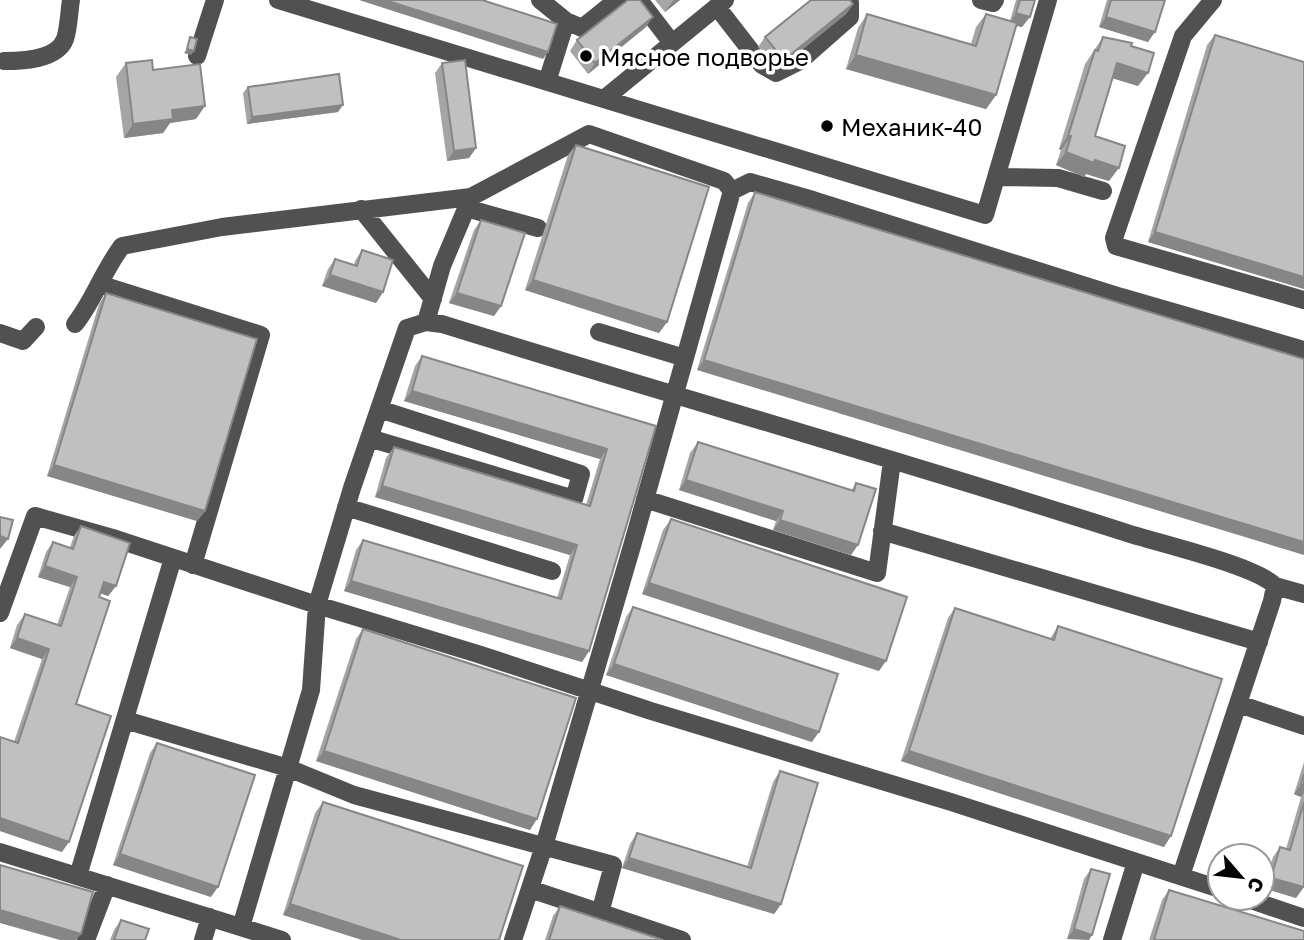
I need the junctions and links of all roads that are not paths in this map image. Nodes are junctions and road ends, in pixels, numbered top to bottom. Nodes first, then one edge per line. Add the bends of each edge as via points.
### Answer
1 (71, 0) edge
2 (215, 0) edge
3 (278, 0) edge
4 (540, 0) edge
5 (617, 0) edge
6 (639, 0) edge
7 (981, 0) edge
8 (995, 0) edge
9 (1048, 0) edge
10 (1213, 0) edge
11 (721, 3) edge
12 (849, 3) edge
13 (566, 21) junction
14 (672, 43) junction
15 (197, 56) edge
16 (4, 61) dead end
17 (547, 82) junction
18 (604, 99) junction
19 (996, 177) junction
20 (732, 191) junction
21 (1104, 191) dead end
22 (469, 202) junction
23 (361, 209) junction
24 (538, 228) dead end
25 (99, 284) junction
26 (433, 299) junction
27 (1304, 300) edge
28 (426, 322) junction
29 (75, 324) dead end
30 (36, 327) dead end
31 (599, 332) dead end
32 (1, 336) edge
33 (1304, 350) edge
34 (685, 358) junction
35 (674, 396) junction
36 (379, 409) junction
37 (369, 438) junction
38 (892, 461) junction
39 (645, 499) junction
40 (346, 507) junction
41 (883, 531) junction
42 (173, 558) junction
43 (193, 565) junction
44 (552, 571) dead end
45 (1275, 586) junction
46 (1304, 594) edge
47 (317, 605) junction
48 (0, 613) edge
49 (1259, 642) junction
50 (588, 690) junction
51 (1239, 704) junction
52 (125, 720) junction
53 (1304, 726) edge
54 (288, 768) junction
55 (544, 846) junction
56 (0, 852) edge
57 (1136, 862) junction
58 (78, 876) junction
59 (1181, 876) junction
60 (1206, 884) edge
61 (107, 885) junction
62 (530, 889) junction
63 (1276, 909) edge
64 (600, 913) junction
65 (210, 917) junction
66 (1304, 918) edge
67 (241, 927) junction
68 (86, 940) edge
69 (204, 940) edge
70 (281, 940) edge
71 (513, 940) edge
72 (682, 940) edge
73 (1112, 940) edge

1 - 16 street via 64,42 51,53
2 - 15 street
3 - 17 street
4 - 13 street
5 - 13 street via 582,27
6 - 14 street
7 - 8 street
9 - 19 street
10 - 27 street via 1183,36 1114,238 1116,246
11 - 12 street via 762,65 775,73 800,61 850,17
11 - 14 street
13 - 17 street
14 - 18 street
17 - 18 street
18 - 19 street via 985,215
19 - 21 street via 1058,178
20 - 22 street via 724,181 589,134
20 - 33 street via 750,182
20 - 34 street
22 - 23 street
22 - 24 street
22 - 26 street
23 - 25 street via 122,246
23 - 26 street
25 - 29 street
25 - 43 street via 261,335
26 - 28 street
28 - 35 street
28 - 36 street via 407,328
30 - 32 street via 23,341
31 - 34 street
34 - 35 street
35 - 38 street
35 - 39 street
36 - 37 street
36 - 37 street via 582,474 574,499
37 - 40 street
38 - 41 street
38 - 45 street via 1239,567
39 - 41 street via 877,573
39 - 50 street
40 - 44 street
40 - 47 street
41 - 49 street
42 - 43 street
42 - 48 street via 35,516
42 - 52 street
43 - 47 street
45 - 46 street
45 - 49 street
47 - 50 street
47 - 54 street via 311,690
49 - 51 street
50 - 55 street
50 - 57 street
51 - 53 street
51 - 59 street
52 - 54 street
52 - 58 street
54 - 55 street via 354,795
54 - 67 street
55 - 62 street
55 - 64 street via 613,865
56 - 58 street
57 - 59 street
57 - 73 street
58 - 61 street
59 - 60 street
61 - 65 street
61 - 68 street
62 - 64 street
62 - 71 street
63 - 66 street
64 - 72 street
65 - 67 street
65 - 69 street
67 - 70 street

